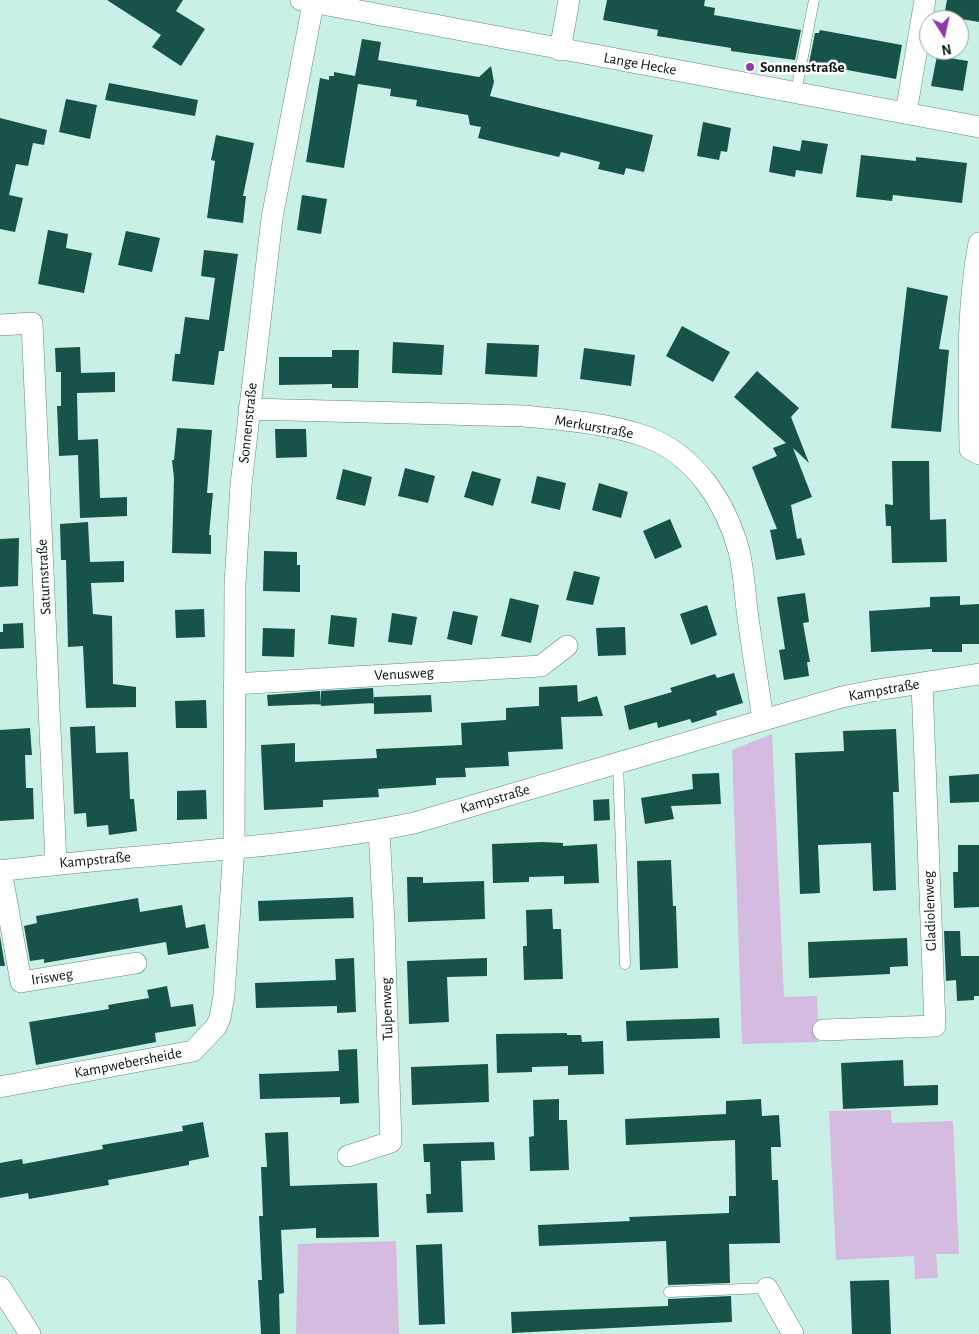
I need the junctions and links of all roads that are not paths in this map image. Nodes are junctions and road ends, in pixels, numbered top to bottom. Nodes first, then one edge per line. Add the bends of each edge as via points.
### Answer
1 (569, 0) edge
2 (814, 0) edge
3 (925, 0) edge
4 (307, 2) edge
5 (560, 50) junction
6 (796, 92) junction
7 (906, 113) junction
8 (979, 127) edge
9 (979, 243) edge
10 (0, 325) edge
11 (249, 409) junction
12 (979, 454) edge
13 (567, 646) dead end
14 (979, 674) edge
15 (922, 683) junction
16 (234, 684) junction
17 (763, 720) junction
18 (618, 763) junction
19 (379, 830) junction
20 (234, 847) junction
21 (56, 864) junction
22 (1, 870) edge
23 (136, 963) dead end
24 (625, 964) dead end
25 (823, 1030) dead end
26 (0, 1087) edge
27 (348, 1156) dead end
28 (0, 1287) edge
29 (766, 1288) joint
30 (669, 1292) dead end
31 (30, 1334) edge
32 (794, 1334) edge

1 - 5 street
2 - 6 lane
3 - 7 street
4 - 5 street, Lange Hecke
4 - 11 street, Sonnenstraße via 272,218
5 - 6 street, Lange Hecke
6 - 7 street, Lange Hecke
7 - 8 street, Lange Hecke
9 - 12 street via 971,295 968,350 970,449
10 - 21 street, Saturnstraße via 32,323
11 - 16 street, Sonnenstraße via 235,584
11 - 17 street, Merkurstraße via 533,417 624,430 668,448 704,479 718,500 739,551
13 - 16 street, Venusweg via 541,666
14 - 15 street, Kampstraße
15 - 17 street, Kampstraße via 842,698
15 - 25 street, Gladiolenweg via 935,1026
16 - 20 street, Sonnenstraße
17 - 18 street, Kampstraße
18 - 19 street, Kampstraße via 414,823
18 - 24 lane
19 - 20 street, Kampstraße
19 - 27 street, Tulpenweg via 391,1142
20 - 21 street, Kampstraße
20 - 26 street, Kampwebersheide via 224,995 220,1018 203,1043 194,1051 167,1057
21 - 22 street, Kampstraße
22 - 23 street, Irisweg via 21,982
28 - 31 street
29 - 30 lane
29 - 32 street

